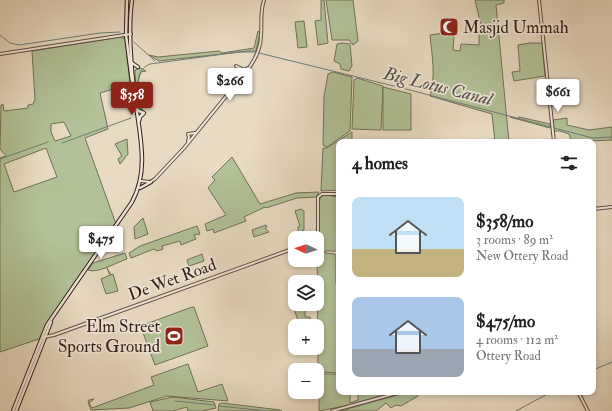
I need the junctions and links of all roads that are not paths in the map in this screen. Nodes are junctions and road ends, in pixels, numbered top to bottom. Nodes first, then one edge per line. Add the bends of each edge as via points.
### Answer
1 (128, 0) edge
2 (132, 0) edge
3 (264, 0) edge
4 (538, 0) edge
5 (131, 34) junction
6 (126, 35) junction
7 (0, 54) edge
8 (132, 62) junction
9 (236, 66) dead end
10 (138, 67) dead end
11 (249, 68) junction
12 (134, 94) junction
13 (136, 105) junction
14 (139, 129) junction
15 (197, 132) junction
16 (554, 139) edge
17 (187, 144) junction
18 (141, 181) junction
19 (151, 182) junction
20 (138, 190) junction
21 (336, 194) edge
22 (612, 208) edge
23 (596, 209) edge
24 (318, 231) edge
25 (288, 251) edge
26 (43, 336) junction
27 (390, 395) edge
28 (580, 395) edge
29 (13, 411) edge
30 (16, 411) edge
31 (332, 411) edge
32 (588, 411) edge

1 - 6 main road
2 - 5 main road
3 - 11 street via 261,11 261,38
4 - 16 street
5 - 6 street
5 - 8 main road
6 - 7 street
6 - 12 main road
8 - 10 main road
8 - 12 main road
9 - 11 street via 244,70
11 - 15 street
12 - 13 main road
13 - 14 main road
13 - 14 main road via 139,111 144,113 139,118
14 - 18 main road via 143,159
15 - 17 street
15 - 17 street via 188,134
17 - 19 street
18 - 19 street
18 - 20 main road
19 - 20 main road via 142,185
20 - 26 main road via 59,307
21 - 24 street via 319,196
22 - 23 street
25 - 26 street, De Wet Road via 58,334
26 - 29 main road
26 - 30 main road
27 - 31 street
28 - 32 street

